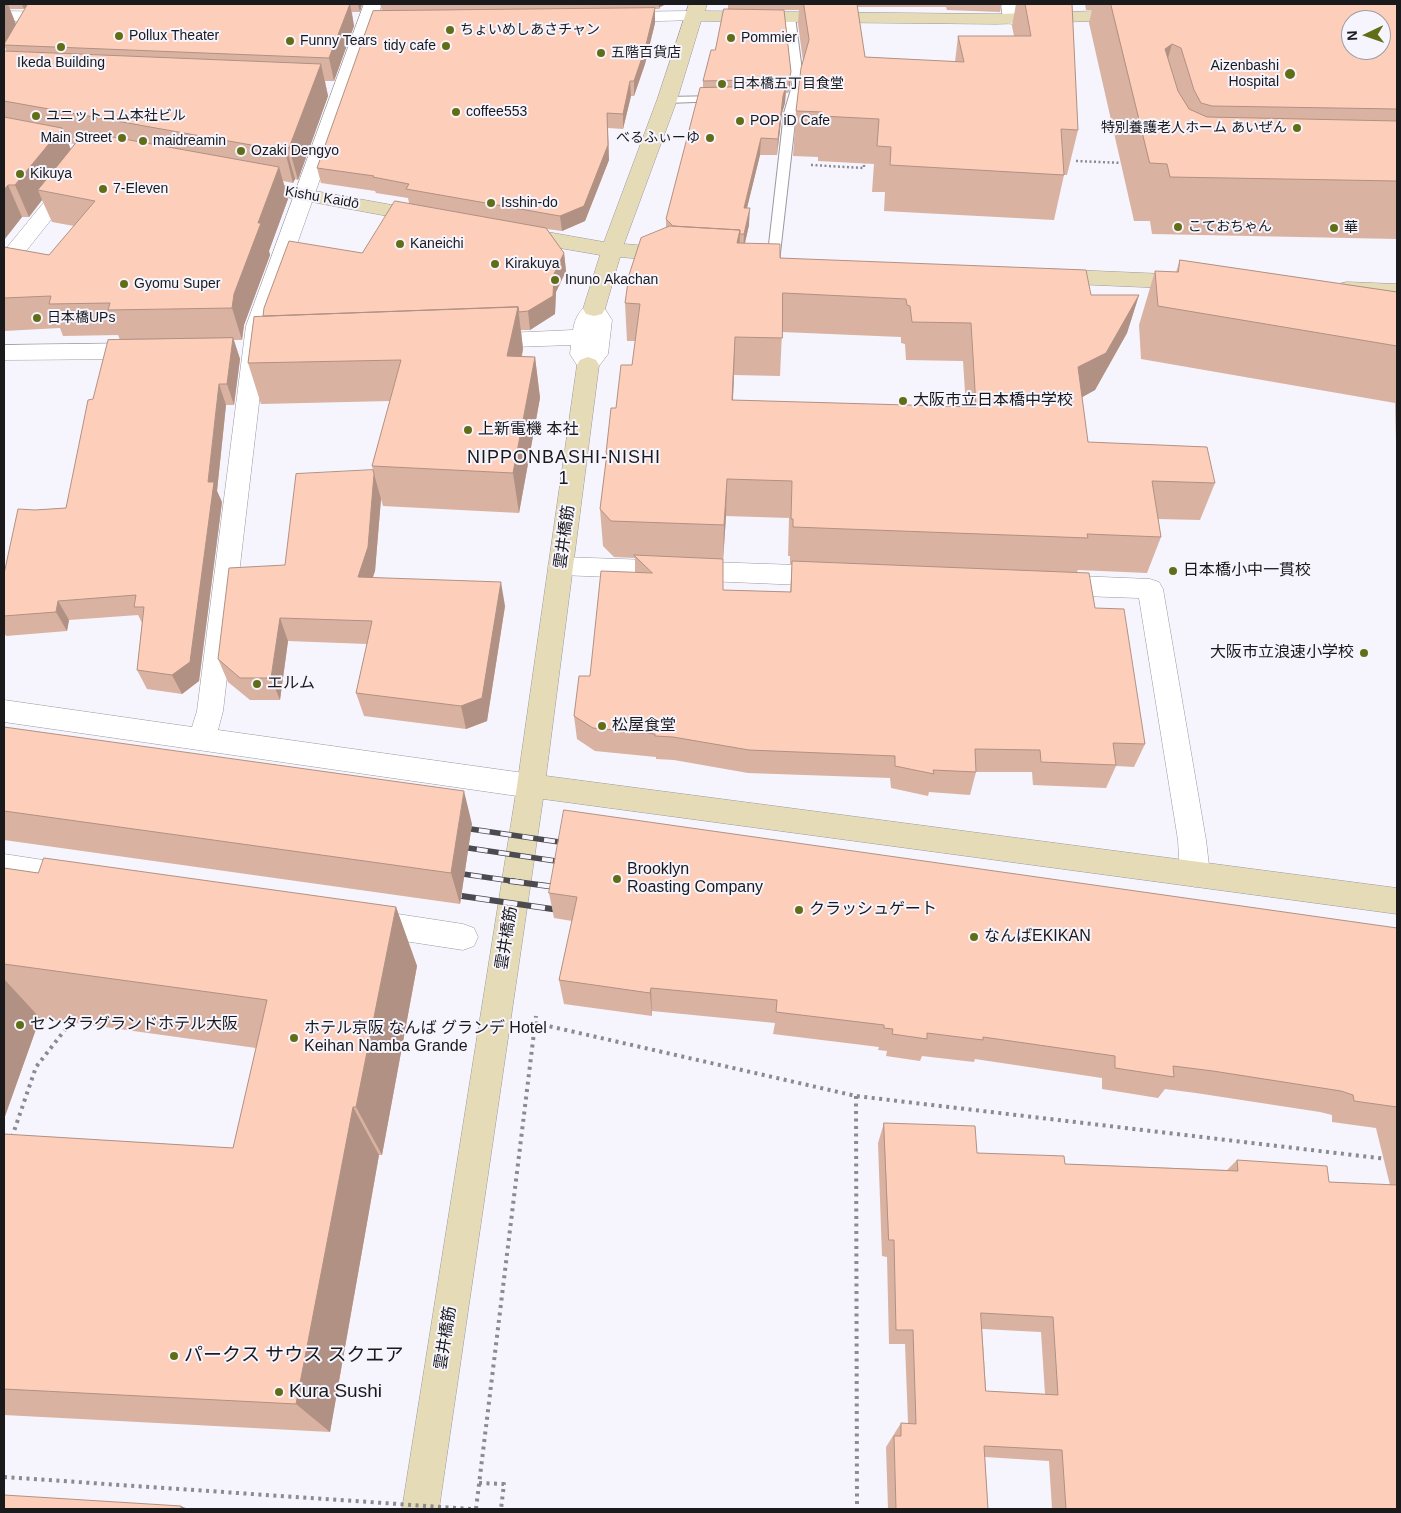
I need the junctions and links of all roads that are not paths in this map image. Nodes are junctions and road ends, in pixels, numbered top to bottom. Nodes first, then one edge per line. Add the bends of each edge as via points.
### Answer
1 (696, 10) edge
2 (1011, 11) edge
3 (376, 14) edge
4 (1150, 15) edge
5 (4, 16) edge
6 (71, 17) edge
7 (597, 17) edge
8 (790, 17) junction
9 (30, 18) edge
10 (348, 19) edge
11 (321, 88) dead end
12 (341, 89) junction
13 (794, 98) junction
14 (727, 99) edge
15 (780, 99) edge
16 (667, 100) junction
17 (80, 170) edge
18 (227, 181) edge
19 (305, 195) junction
20 (446, 220) edge
21 (503, 231) edge
22 (612, 250) junction
23 (694, 257) edge
24 (773, 262) edge
25 (4, 265) edge
26 (1031, 275) edge
27 (1209, 283) edge
28 (1328, 288) edge
29 (1397, 290) edge
30 (594, 309) junction
31 (583, 337) junction
32 (462, 342) edge
33 (163, 350) edge
34 (4, 353) edge
35 (588, 365) junction
36 (562, 566) junction
37 (855, 577) edge
38 (1032, 584) edge
39 (4, 711) edge
40 (202, 740) junction
41 (531, 786) junction
42 (4, 867) edge
43 (1195, 874) junction
44 (102, 882) edge
45 (1397, 901) edge
46 (336, 918) edge
47 (463, 937) dead end
48 (420, 1509) edge

1 - 7 street
1 - 8 street
1 - 16 street
2 - 4 street
2 - 8 street
3 - 10 street
3 - 12 street
5 - 9 street
6 - 9 street
8 - 13 lane via 798,86
11 - 12 street
12 - 19 street
13 - 15 lane
13 - 24 lane
14 - 16 lane
16 - 22 street
17 - 25 street
18 - 19 street, Kishu Kaidō
19 - 20 street, Kishu Kaidō
19 - 40 street via 257,326 210,711
21 - 22 street
22 - 23 street
22 - 30 street
26 - 27 street
28 - 29 street
30 - 31 street via 586,319
30 - 35 street via 601,320 597,354
31 - 32 street
31 - 35 street via 581,354
33 - 34 street
35 - 36 street, 雲井橋筋
36 - 37 street
36 - 41 street, 雲井橋筋
38 - 43 street via 1150,588
39 - 40 street
40 - 41 street
41 - 43 street
41 - 48 street, 雲井橋筋
42 - 44 street
43 - 45 street
46 - 47 street

